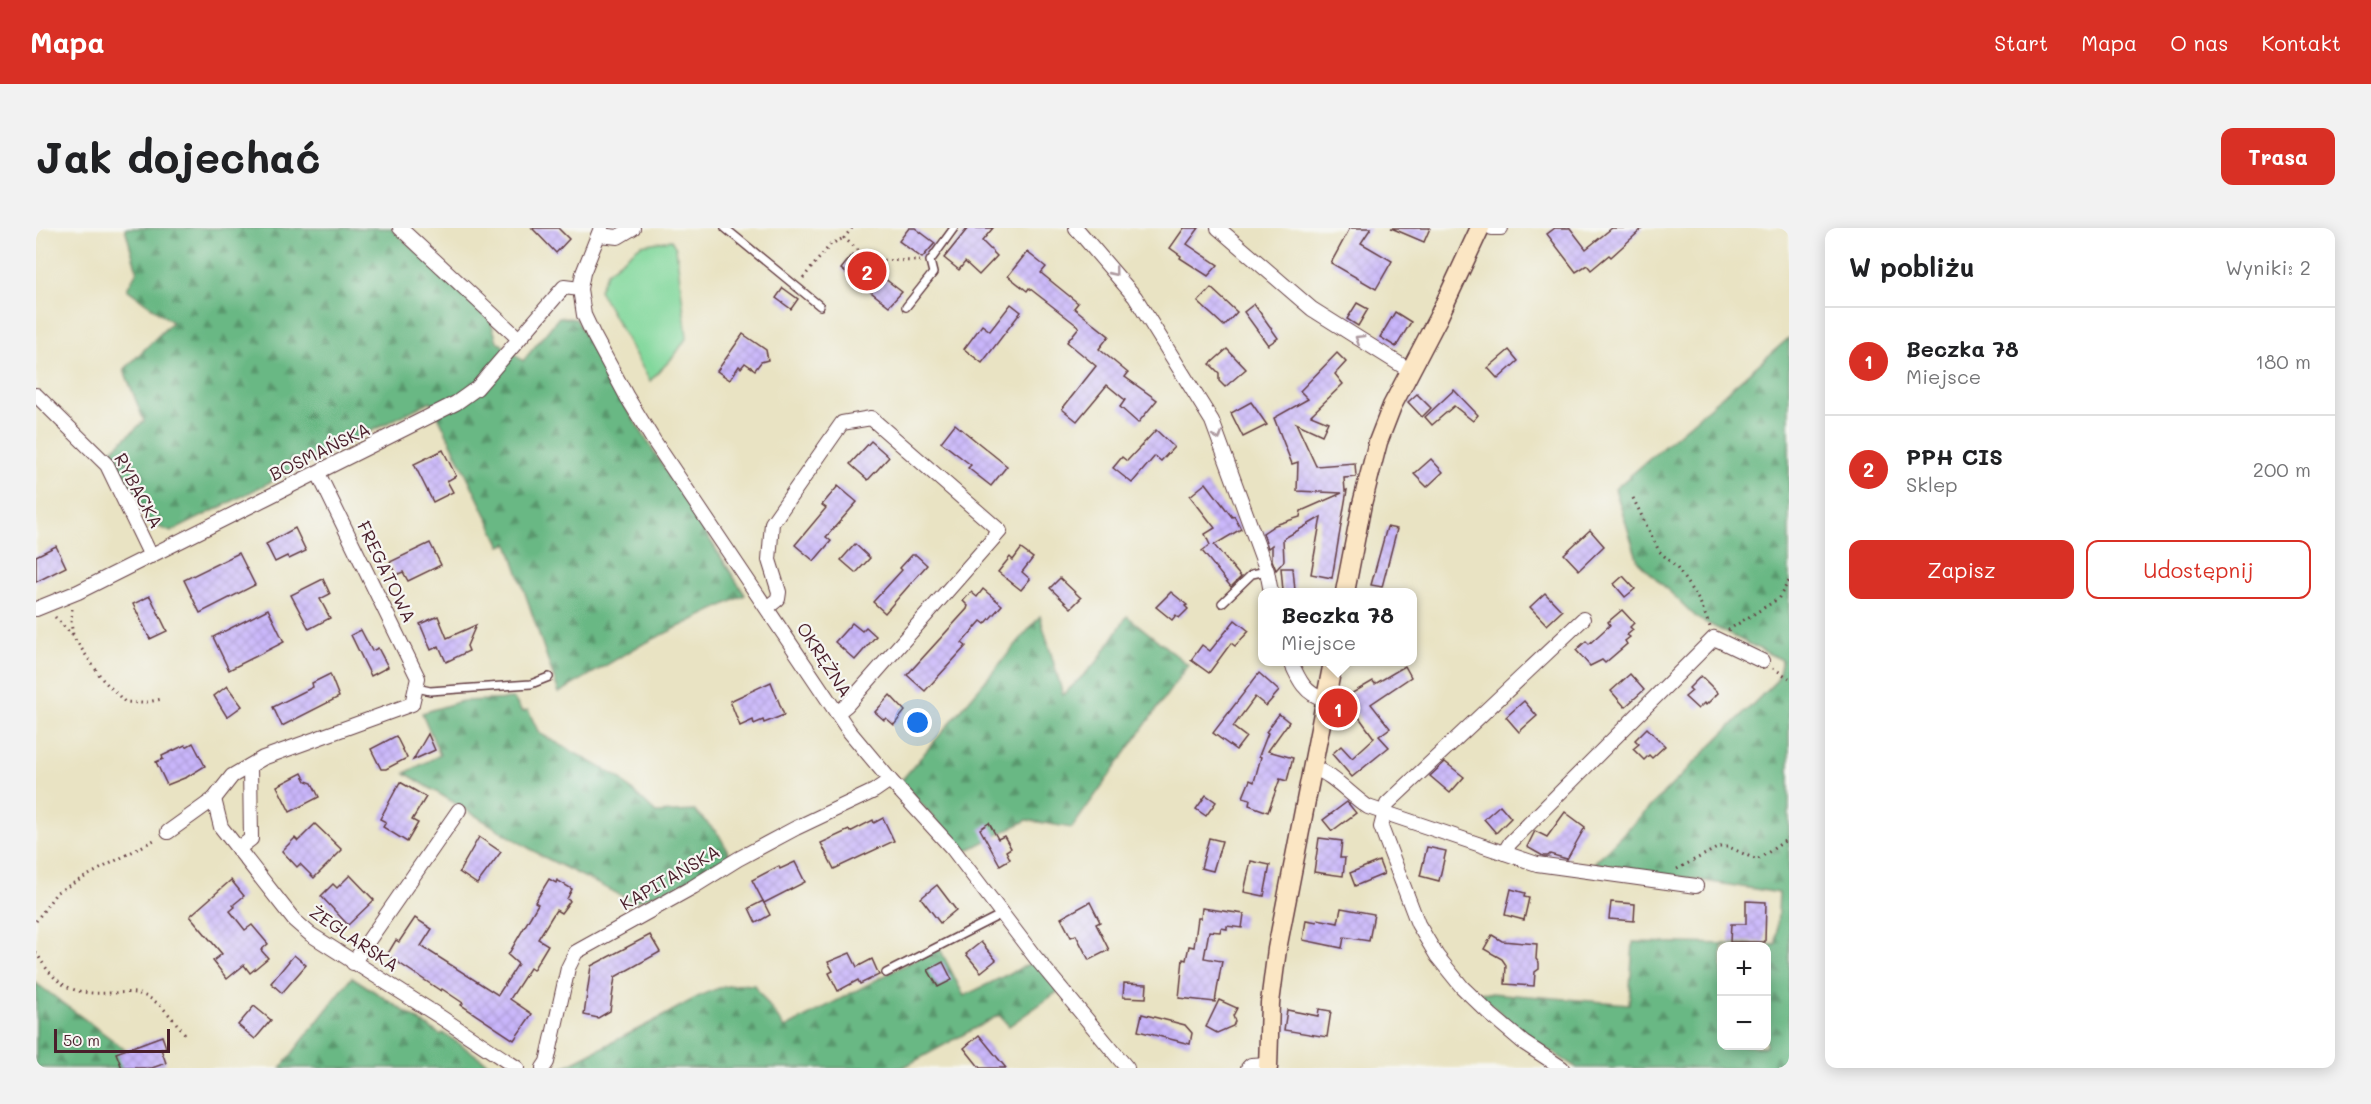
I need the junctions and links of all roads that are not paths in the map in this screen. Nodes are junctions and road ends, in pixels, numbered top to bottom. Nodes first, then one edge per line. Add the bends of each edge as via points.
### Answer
1 (400, 228) edge
2 (633, 228) edge
3 (725, 228) edge
4 (954, 228) edge
5 (1076, 228) edge
6 (1218, 228) edge
7 (1480, 228) edge
8 (1492, 228) edge
9 (1501, 228) edge
10 (600, 232) edge
11 (580, 289) junction
12 (820, 306) dead end
13 (906, 307) dead end
14 (518, 338) junction
15 (1409, 370) junction
16 (36, 395) edge
17 (318, 473) junction
18 (151, 556) junction
19 (1267, 571) junction
20 (1270, 588) edge
21 (1347, 588) edge
22 (1222, 603) dead end
23 (768, 607) junction
24 (39, 608) edge
25 (1583, 618) dead end
26 (1762, 662) road end
27 (1293, 666) edge
28 (1332, 666) edge
29 (549, 677) dead end
30 (417, 688) junction
31 (1324, 699) junction
32 (837, 713) junction
33 (250, 766) junction
34 (1311, 767) junction
35 (890, 780) junction
36 (214, 799) junction
37 (459, 810) dead end
38 (1384, 814) junction
39 (168, 832) road end
40 (238, 849) junction
41 (1504, 853) junction
42 (1696, 886) dead end
43 (1002, 914) junction
44 (353, 963) junction
45 (886, 973) dead end
46 (1268, 1066) edge
47 (517, 1068) edge
48 (543, 1068) edge
49 (1127, 1068) edge
50 (1248, 1068) edge
51 (1562, 1068) edge

1 - 14 street
2 - 10 street via 618,237
3 - 12 lane
4 - 13 lane via 930,261 933,273
5 -> 19 street via 1135,297 1212,421
15 -> 6 street via 1312,309
7 - 15 street
8 - 9 street
10 - 11 street, OKRĘŻNA
11 - 14 street, BOSMAŃSKA via 564,287
11 - 23 street, OKRĘŻNA via 588,323 627,397
14 - 17 street, BOSMAŃSKA via 466,397
15 - 21 street via 1369,472
16 - 18 street, RYBACKA via 107,465
17 - 18 street, BOSMAŃSKA
17 - 30 street, FREGATOWA via 418,678
18 - 24 street, BOSMAŃSKA
19 - 20 street
19 - 22 lane via 1252,574
23 - 32 street, OKRĘŻNA
23 - 32 street via 778,599 779,592 769,560 772,524 842,423 871,418 1000,531
25 - 38 street via 1387,804
26 - 41 street via 1714,638
27 - 31 street via 1300,683
28 - 31 street
29 - 30 lane via 531,684 430,692
30 - 33 street via 412,704
31 - 34 street
32 - 35 street, OKRĘŻNA
33 - 36 street via 232,776
33 - 40 street via 251,839
34 - 38 street via 1329,774 1361,802
34 - 46 street via 1271,990
35 - 43 street, OKRĘŻNA via 952,848
35 - 48 street, KAPITAŃSKA via 738,859 576,952 568,968
36 - 39 street
36 - 40 street, ŻEGLARSKA via 221,827
37 - 44 street
38 - 41 street
38 - 51 street via 1381,827 1418,924 1437,956 1491,1015
40 - 44 street, ŻEGLARSKA via 294,920
41 - 42 street via 1548,866
43 - 45 lane
43 - 49 street, OKRĘŻNA
44 - 47 street, ŻEGLARSKA
46 - 50 street

